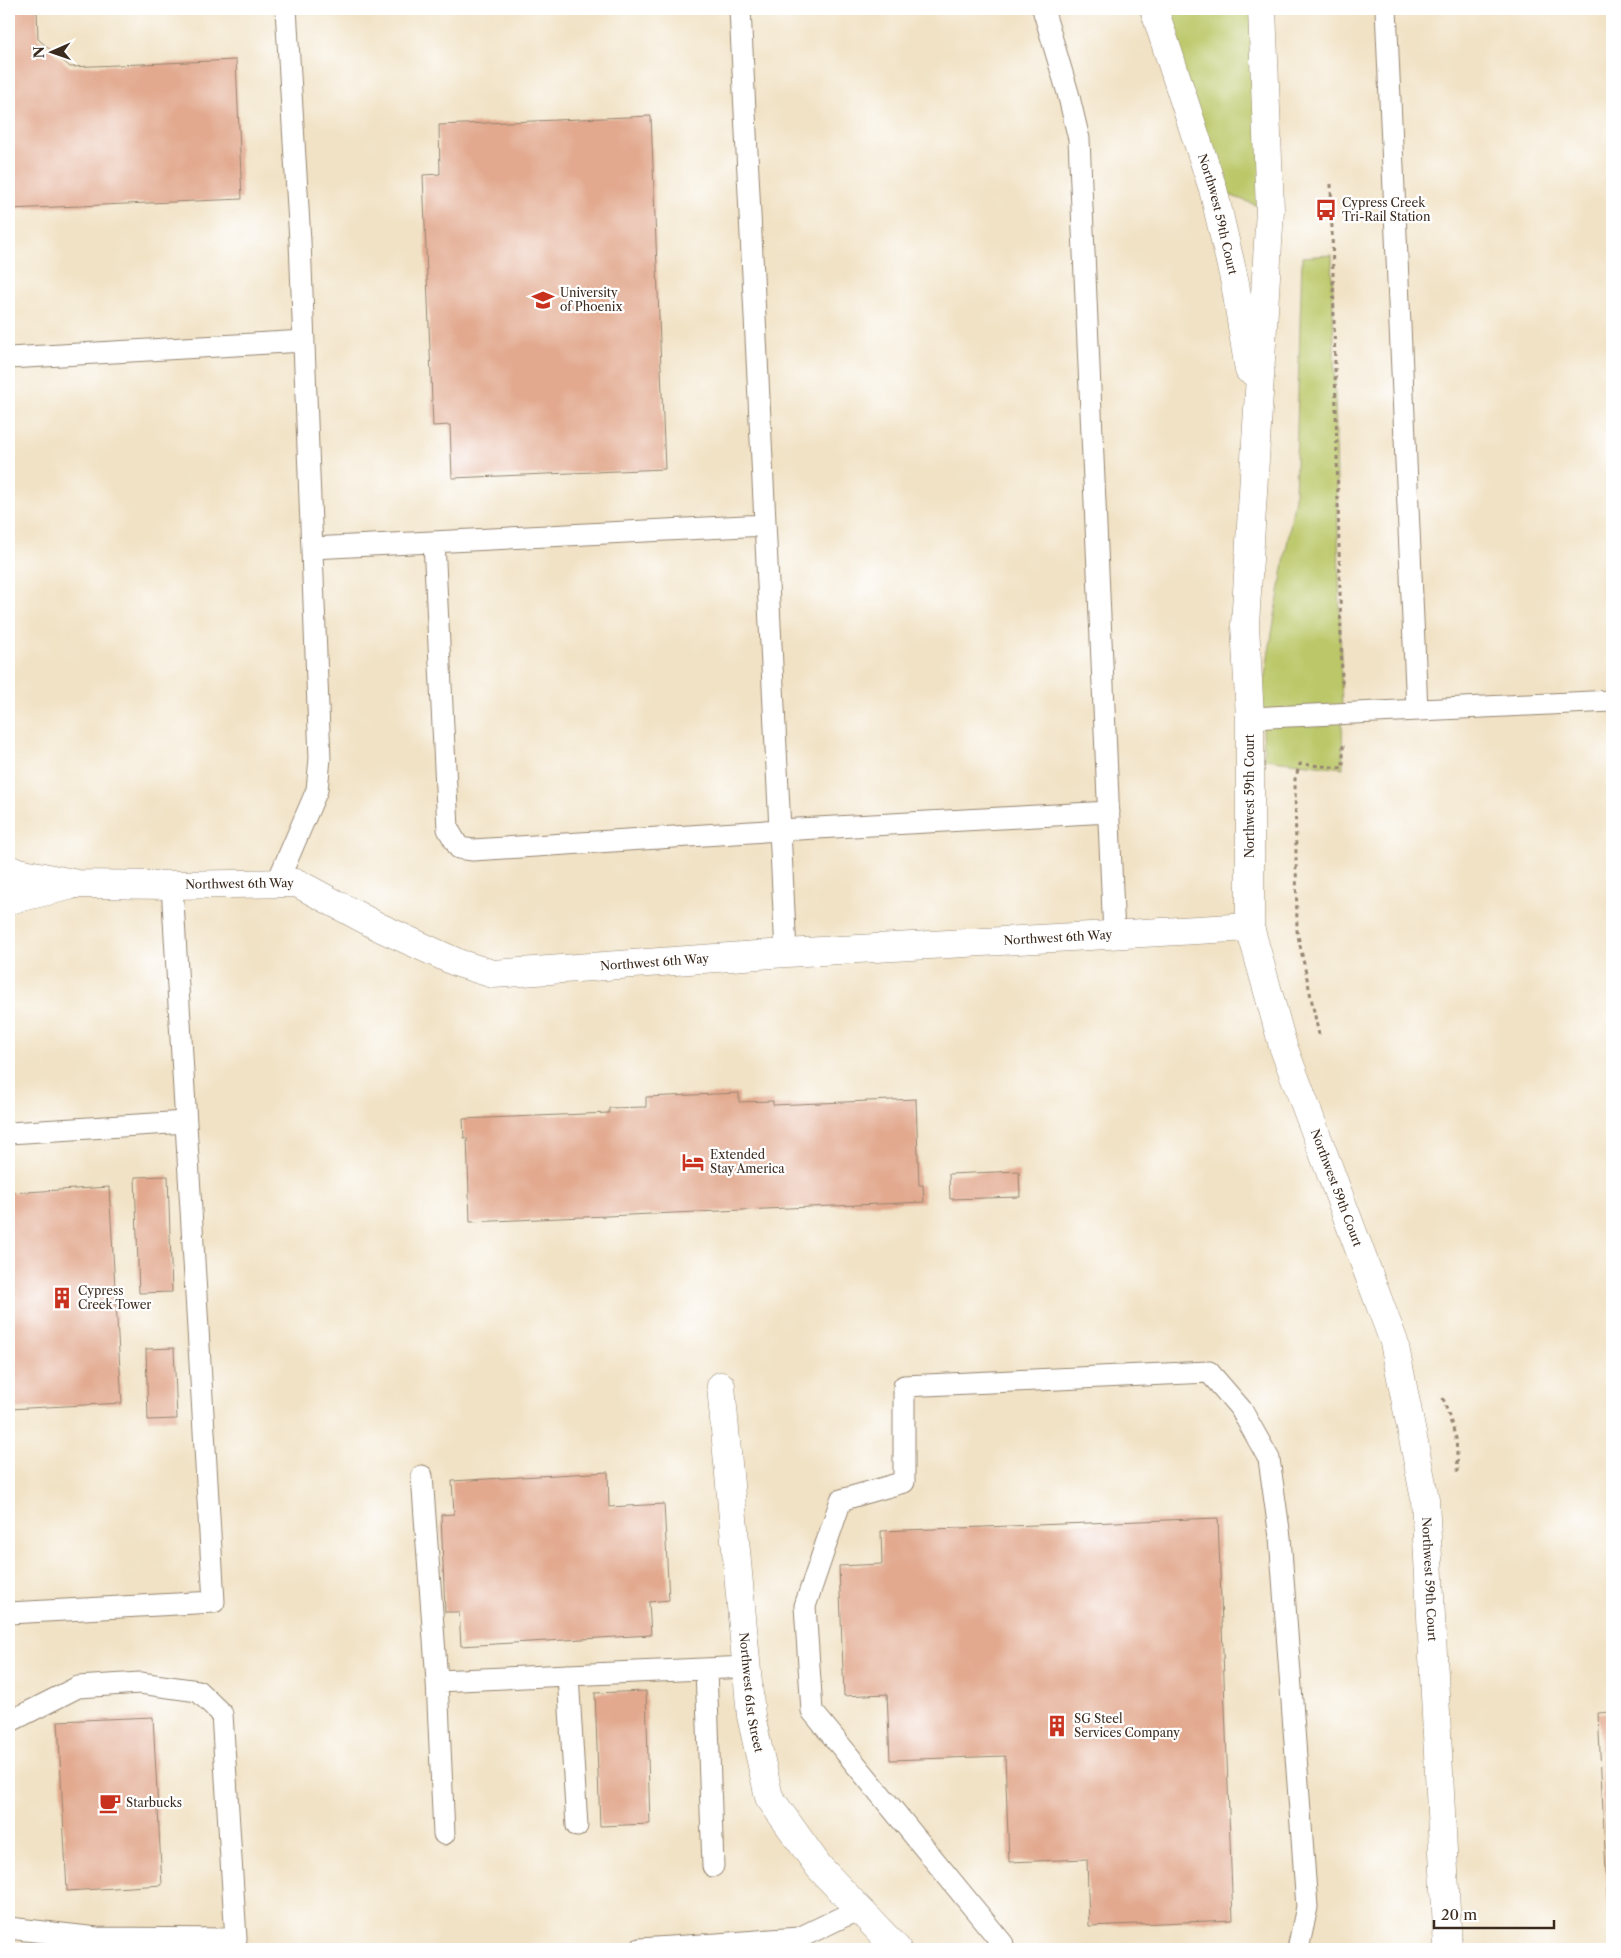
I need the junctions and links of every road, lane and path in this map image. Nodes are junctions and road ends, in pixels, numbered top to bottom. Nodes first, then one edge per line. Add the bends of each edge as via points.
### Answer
1 (286, 9) edge
2 (740, 9) edge
3 (1044, 9) edge
4 (1154, 9) edge
5 (1262, 9) edge
6 (1386, 9) edge
7 (1331, 184) dead end
8 (304, 340) junction
9 (9, 358) edge
10 (1257, 426) junction
11 (765, 525) junction
12 (434, 542) junction
13 (312, 548) junction
14 (1612, 701) edge
15 (1417, 710) junction
16 (1342, 713) junction
17 (1250, 718) junction
18 (1109, 812) junction
19 (780, 830) junction
20 (9, 870) edge
21 (277, 883) junction
22 (78, 884) junction
23 (172, 885) junction
24 (9, 900) edge
25 (1250, 927) junction
26 (1114, 935) junction
27 (786, 953) junction
28 (1320, 1038) dead end
29 (186, 1122) junction
30 (9, 1133) edge
31 (721, 1386) dead end
32 (1441, 1392) dead end
33 (422, 1476) dead end
34 (1458, 1477) dead end
35 (9, 1613) edge
36 (747, 1667) junction
37 (706, 1669) junction
38 (568, 1675) junction
39 (437, 1681) junction
40 (9, 1722) edge
41 (577, 1826) dead end
42 (444, 1834) dead end
43 (713, 1866) dead end
44 (859, 1909) junction
45 (9, 1928) edge
46 (236, 1944) edge
47 (717, 1947) edge
48 (640, 1949) edge
49 (898, 1949) edge
50 (1003, 1949) edge
51 (1298, 1949) edge
52 (1448, 1949) edge

1 - 8 lane
2 - 11 lane
3 - 18 lane via 1078,139
4 - 10 street, Northwest 59th Court via 1215,198 1235,283
5 - 10 street, Northwest 59th Court via 1270,210
6 - 15 lane
7 - 16 path
8 - 9 lane
8 - 13 lane
10 - 17 street, Northwest 59th Court via 1245,625
11 - 12 lane
11 - 19 lane
12 - 13 lane
12 - 19 lane via 448,829 459,848 473,850
13 - 21 lane via 320,758 317,790
14 - 15 lane
15 - 16 lane
16 - 17 lane
16 - 28 path via 1343,768 1300,764 1295,779 1297,931
17 - 25 street, Northwest 59th Court
18 - 19 lane
18 - 26 lane
19 - 27 lane
20 - 22 street, Northwest 6th Way
21 - 23 street, Northwest 6th Way
21 - 27 street, Northwest 6th Way via 296,883 379,927 458,963 493,974
22 - 23 street, Northwest 6th Way
22 - 24 street, Northwest 6th Way
23 - 29 lane
25 - 26 street, Northwest 6th Way
25 - 52 street, Northwest 59th Court via 1283,1046 1394,1342 1425,1499
26 - 27 street, Northwest 6th Way
29 - 30 lane
29 - 35 lane via 214,1602
31 - 36 street, Northwest 61st Street
32 - 34 path via 1456,1438
33 - 39 lane
36 - 37 lane
36 - 44 street, Northwest 61st Street via 751,1716 769,1797 819,1867
37 - 38 lane
37 - 43 lane
38 - 39 lane
38 - 41 lane
39 - 42 lane
40 - 46 lane via 78,1687 140,1683 198,1691 222,1714
44 - 47 lane via 799,1938
44 - 49 street, Northwest 61st Street
45 - 46 lane via 97,1938
47 - 48 lane
50 - 51 lane via 1003,1944 812,1711 805,1606 841,1500 904,1482 904,1386 1209,1372 1241,1409 1268,1459 1280,1537 1307,1907

